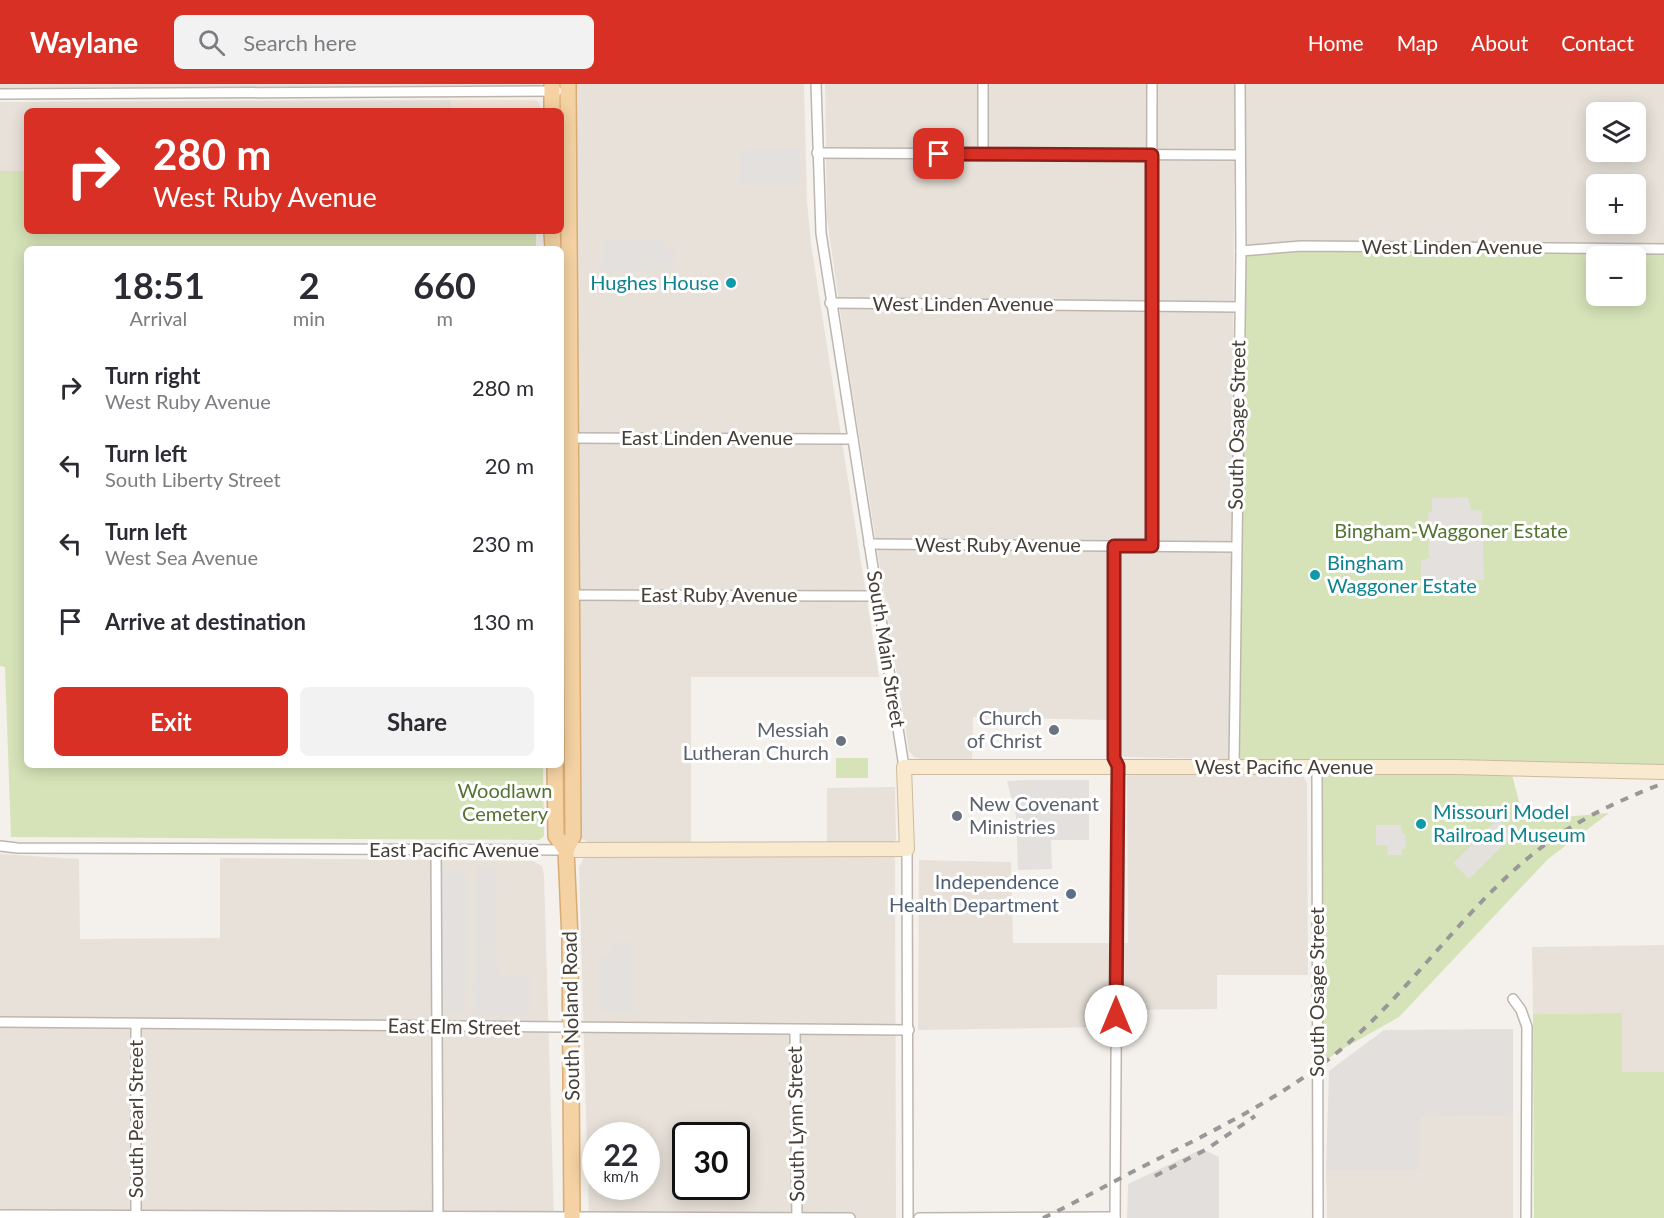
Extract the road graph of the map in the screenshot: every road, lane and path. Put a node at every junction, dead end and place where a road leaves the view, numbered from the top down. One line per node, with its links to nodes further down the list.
1 (816, 84): 11 (street, South Main Street)
2 (983, 84): 12 (street)
3 (1152, 84): 13 (street)
4 (1240, 84): 14 (street, South Osage Street)
5 (552, 87): 6 (street); 8 (street); 10 (main road)
6 (568, 87): 20 (main road, South Noland Road)
7 (97, 89): 8 (street); 9 (street)
8 (322, 89)
9 (0, 94)
10 (552, 108)
11 (817, 153): 12 (street); 17 (street, South Main Street)
12 (983, 154): 13 (street)
13 (1152, 155): 14 (street); 18 (street)
14 (1239, 155): 16 (street, South Osage Street)
15 (1664, 249): 16 (street, West Linden Avenue)
16 (1241, 251): 19 (street, South Osage Street)
17 (830, 303): 18 (street, West Linden Avenue); 21 (street, South Main Street)
18 (1152, 306): 19 (street, West Linden Avenue); 24 (street)
19 (1239, 307): 25 (street, South Osage Street)
20 (566, 438): 21 (street, East Linden Avenue); 26 (main road, South Noland Road)
21 (853, 439): 22 (street, South Main Street)
22 (869, 544): 23 (street, West Ruby Avenue); 27 (street, South Main Street)
23 (1114, 546): 24 (street, West Ruby Avenue); 28 (street)
24 (1152, 546): 25 (street, West Ruby Avenue)
25 (1236, 547): 29 (street, South Osage Street)
26 (567, 595): 27 (street, East Ruby Avenue); 37 (main road, South Noland Road)
27 (877, 596): 30 (street, South Main Street)
28 (1118, 766): 29 (street, West Pacific Avenue); 30 (street, West Pacific Avenue); 49 (street)
29 (1234, 766): 31 (street, West Pacific Avenue)
30 (904, 767): 35 (street, South Main Street)
31 (1317, 767): 33 (street, West Pacific Avenue); 54 (street, South Osage Street)
32 (555, 768): 37 (main road, South Noland Road)
33 (1664, 772)
34 (0, 846): 36 (street, East Pacific Avenue)
35 (907, 849): 37 (street, East Pacific Avenue); 44 (street, South Main Street)
36 (436, 850): 37 (street, East Pacific Avenue); 41 (street)
37 (566, 850): 42 (main road, South Noland Road)
38 (1513, 999): 55 (street)
39 (0, 1022): 40 (street, East Elm Street)
40 (136, 1024): 41 (street, East Elm Street); 45 (street, South Pearl Street)
41 (437, 1027): 42 (street, East Elm Street); 47 (street)
42 (570, 1029): 43 (street, East Elm Street); 48 (main road, South Noland Road)
43 (795, 1030): 44 (street, East Elm Street); 50 (street, South Lynn Street)
44 (909, 1030): 52 (street, South Main Street)
45 (136, 1214): 46 (street); 47 (street)
46 (0, 1215)
47 (438, 1217): 48 (street)
48 (572, 1217): 50 (street)
49 (1115, 1217): 53 (street)
50 (797, 1218): 51 (street)
51 (850, 1218)
52 (908, 1218)
53 (919, 1218)
54 (1318, 1218)
55 (1526, 1218)

